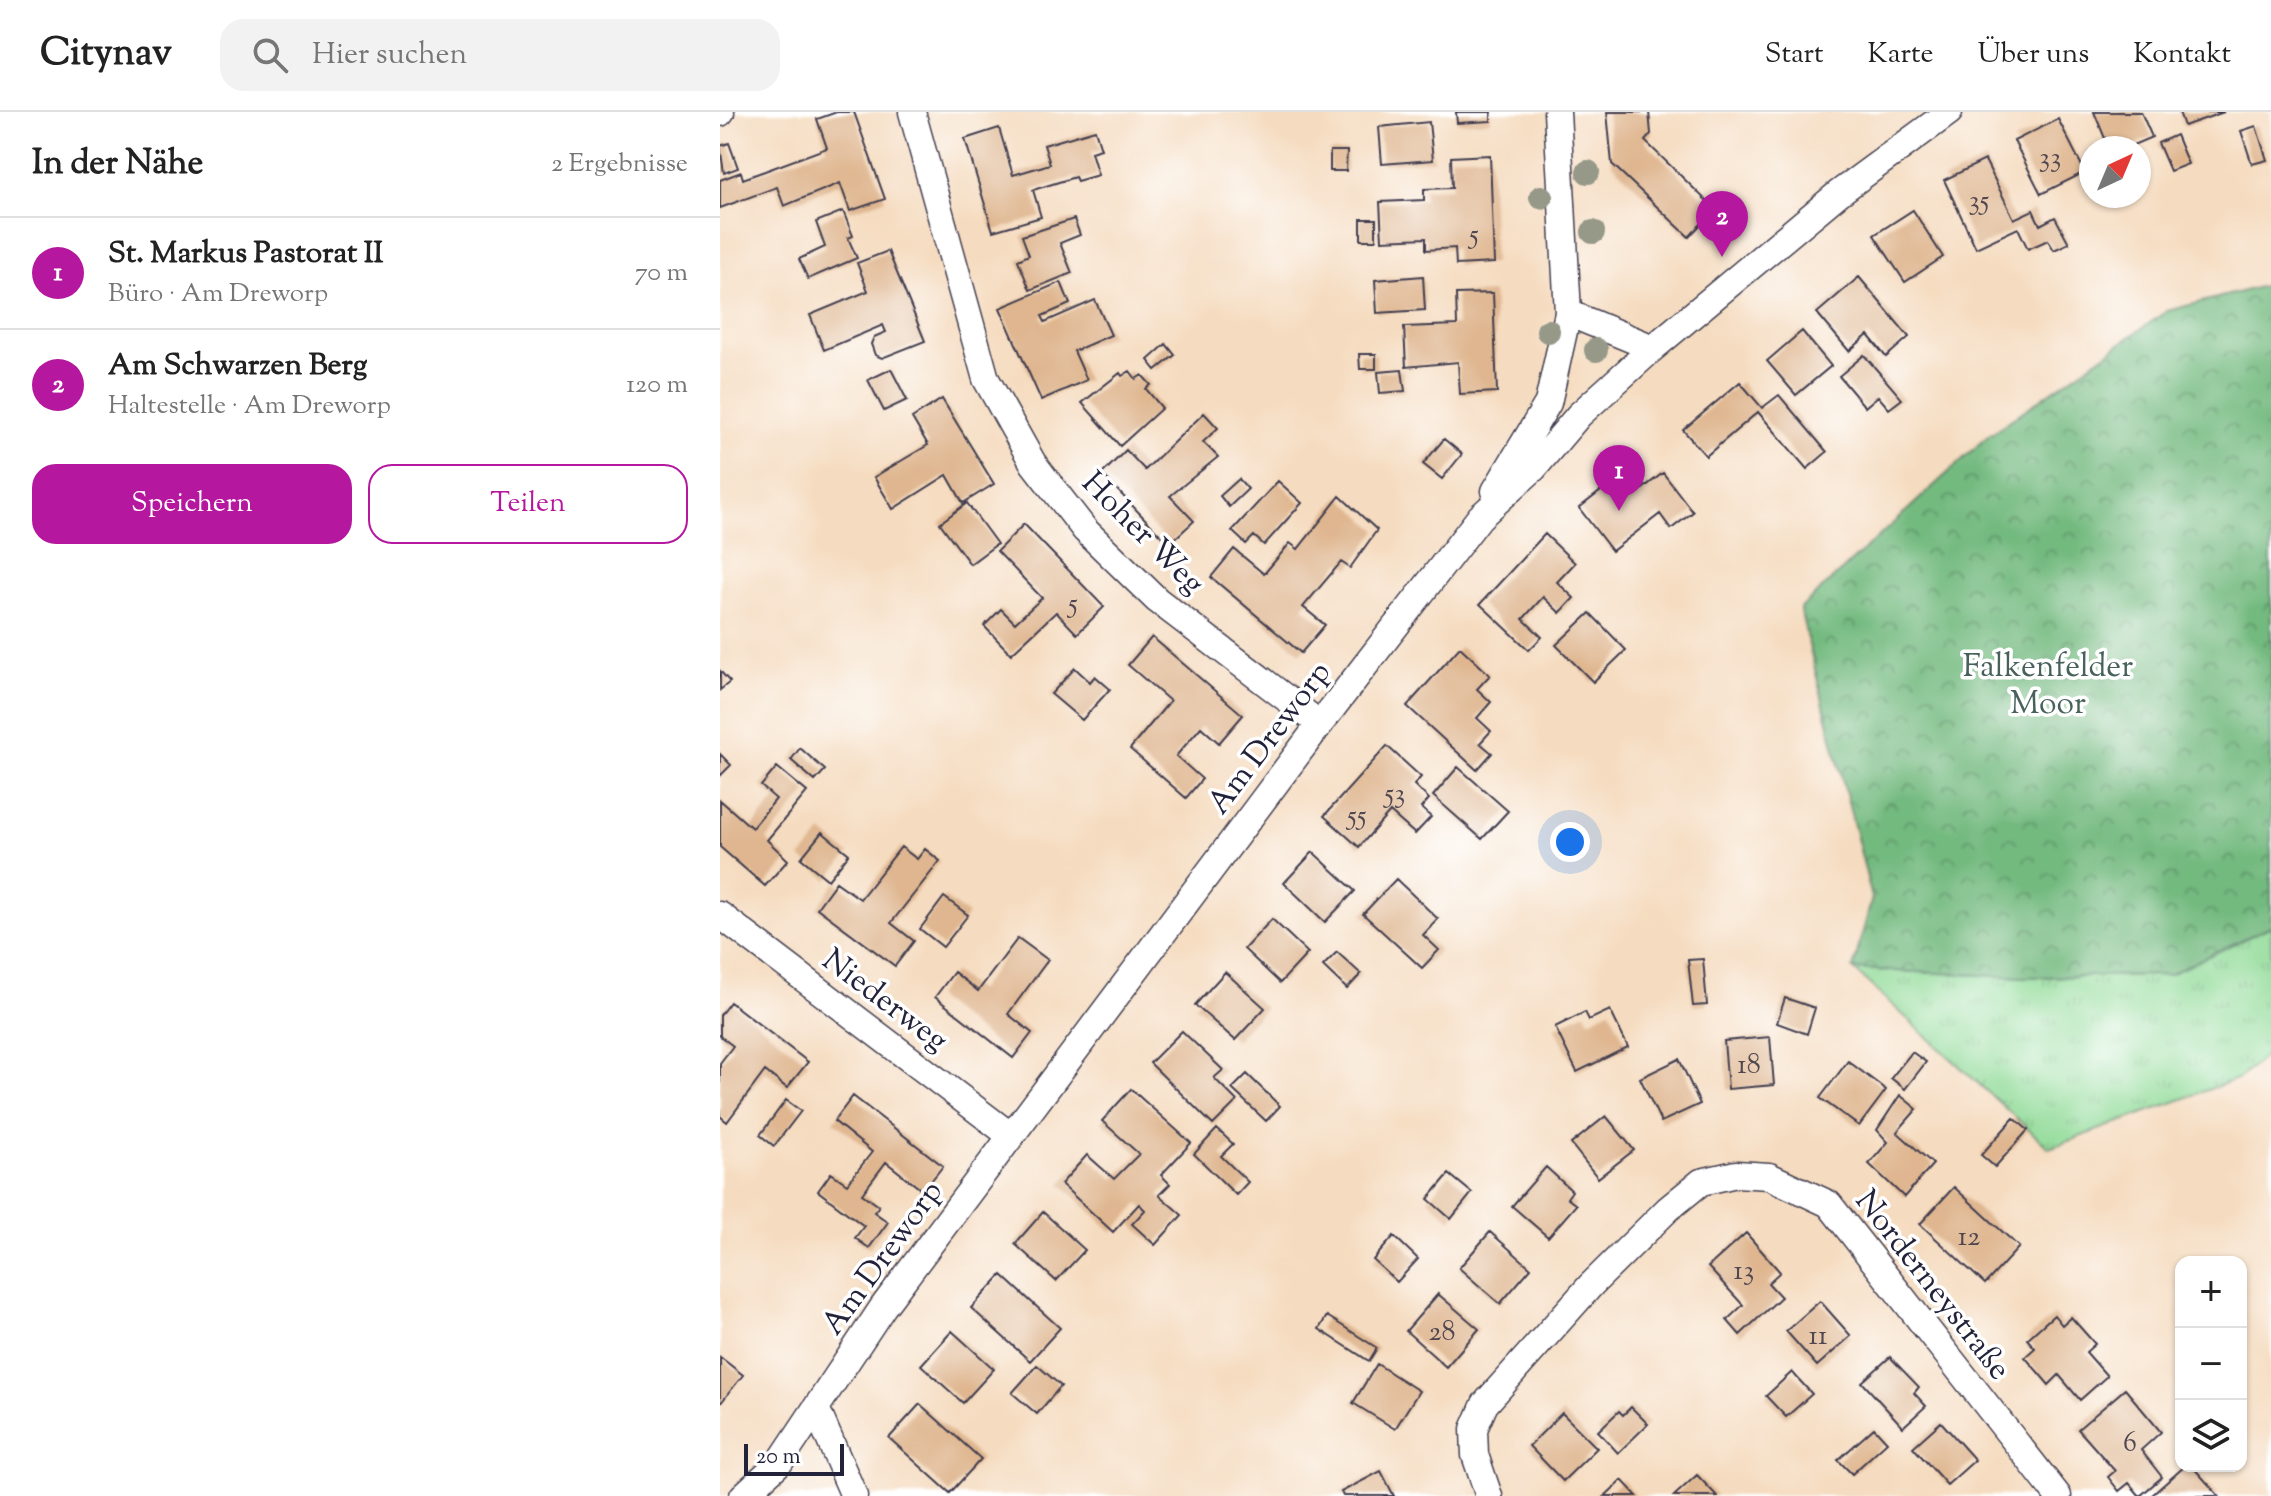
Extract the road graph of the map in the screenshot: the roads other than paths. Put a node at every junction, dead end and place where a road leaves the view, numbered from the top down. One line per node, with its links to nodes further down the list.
1 (912, 112): 7 (street, Hoher Weg)
2 (1557, 112): 4 (street)
3 (1949, 112): 5 (street, Am Dreworp)
4 (1568, 313): 5 (street); 6 (street)
5 (1653, 348): 6 (street, Am Dreworp)
6 (1480, 517): 7 (street, Am Dreworp)
7 (1320, 724): 9 (street, Am Dreworp)
8 (720, 915): 9 (street, Niederweg)
9 (1011, 1136): 10 (street, Am Dreworp)
10 (816, 1408): 11 (street, Am Dreworp); 12 (street)
11 (743, 1496)
12 (854, 1496)
13 (1489, 1496): 14 (street, Norderneystraße)
14 (2058, 1496)

